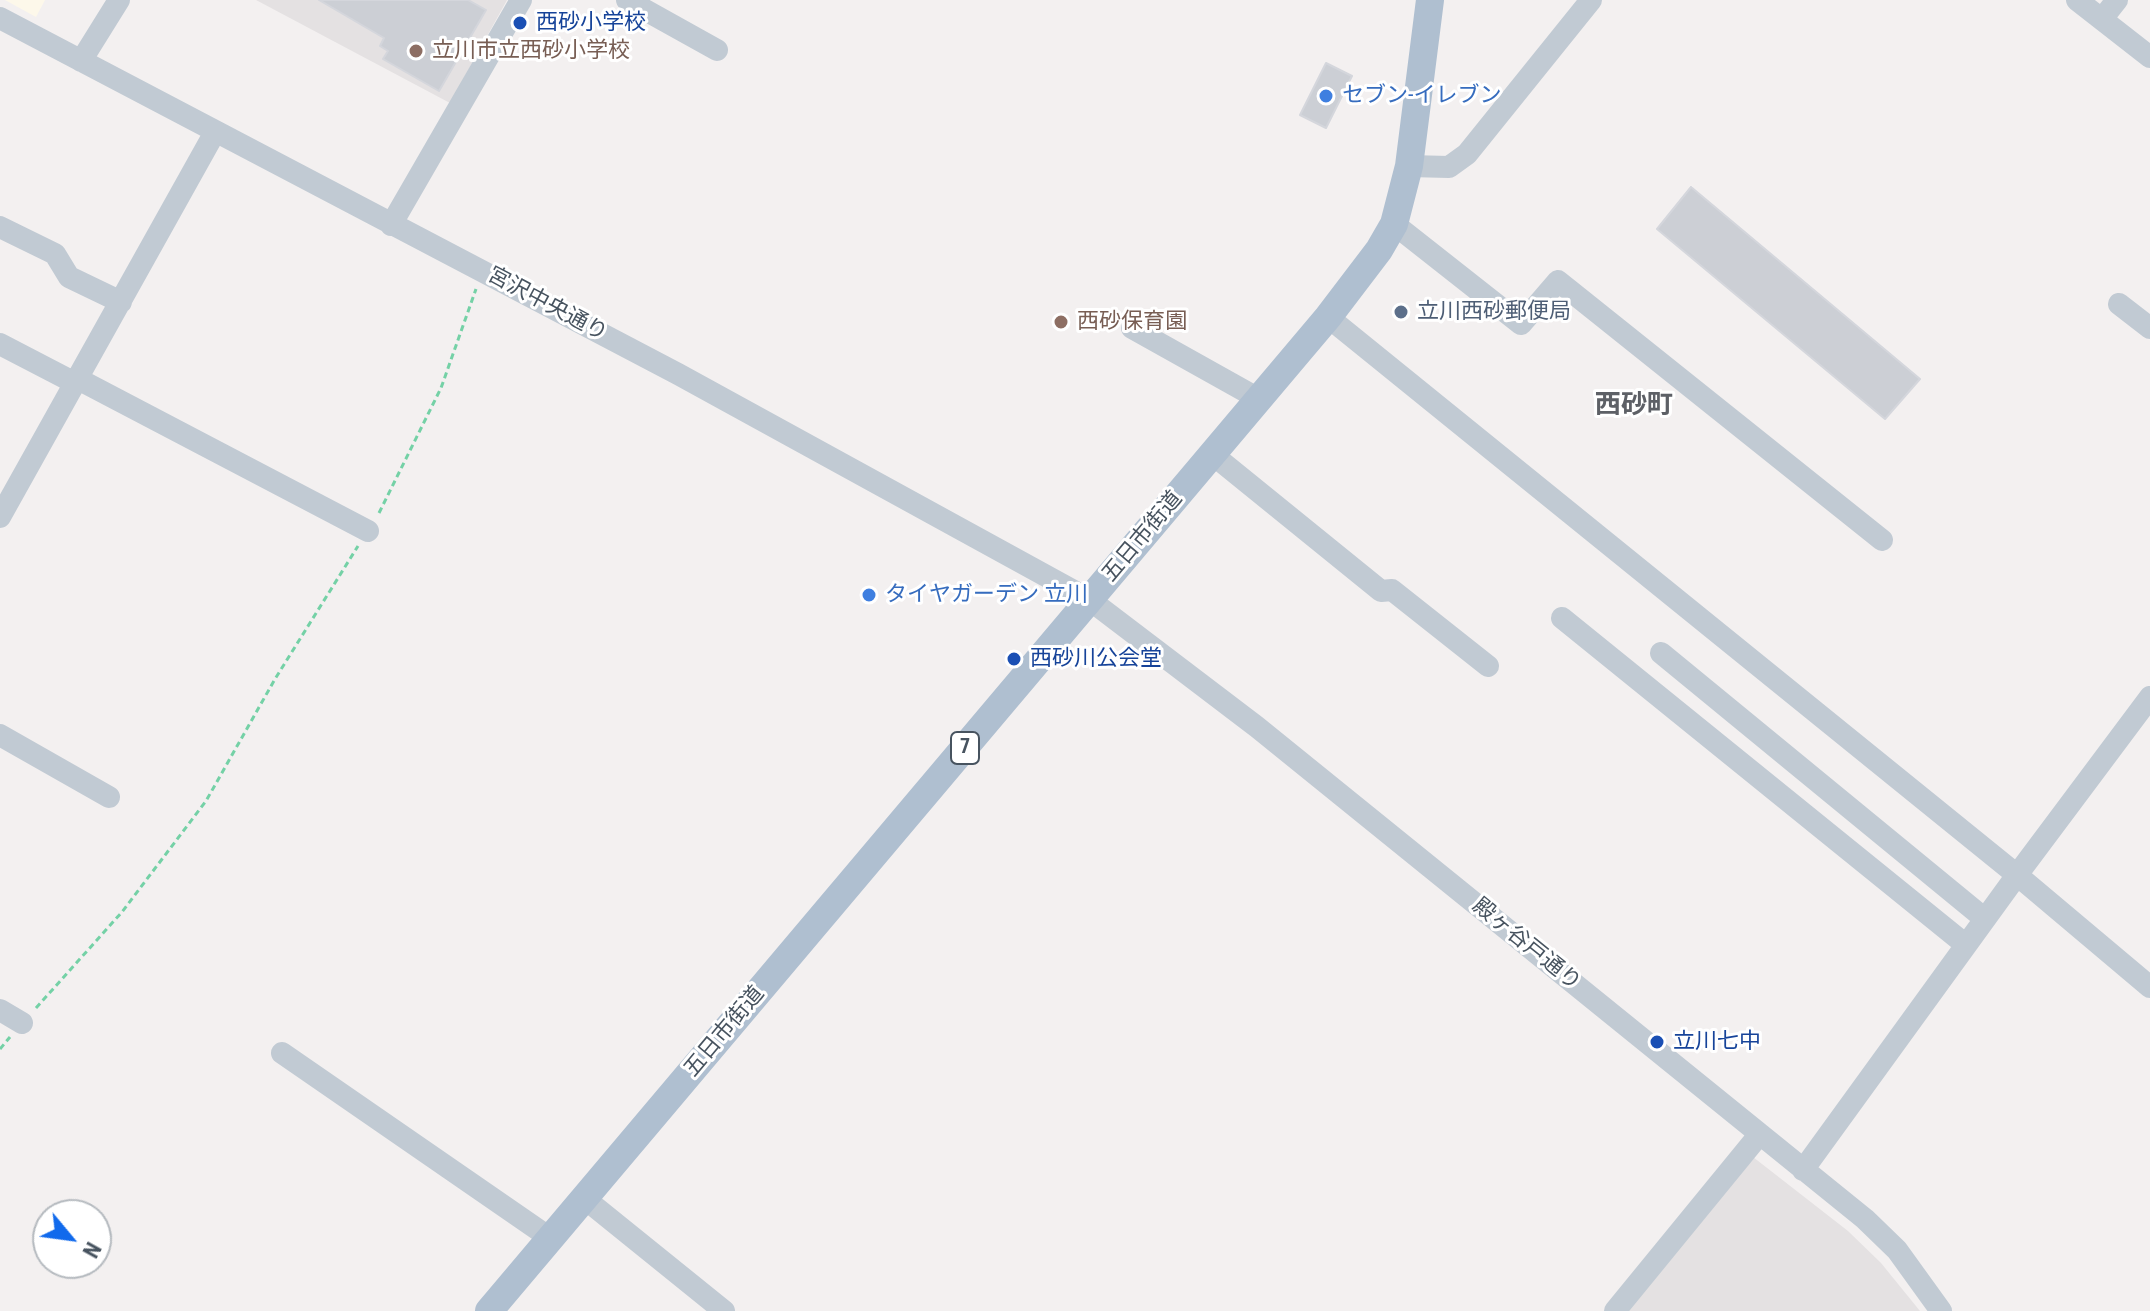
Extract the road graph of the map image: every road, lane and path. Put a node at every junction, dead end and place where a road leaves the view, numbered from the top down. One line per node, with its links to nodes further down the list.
1 (119, 0): 12 (street)
2 (521, 0): 16 (street)
3 (627, 0): 10 (street)
4 (1430, 0): 14 (main road, 五日市街道 / 7)
5 (1591, 0): 14 (street)
6 (2077, 0): 9 (street)
7 (2117, 0): 9 (street)
8 (0, 18): 12 (street, 宮沢中央通り)
9 (2102, 19): 11 (street)
10 (717, 50)
11 (2150, 57)
12 (81, 61): 13 (street, 宮沢中央通り)
13 (215, 132): 16 (street, 宮沢中央通り); 19 (street)
14 (1409, 166): 15 (main road, 五日市街道 / 7)
15 (1394, 224): 21 (main road, 五日市街道 / 7); 30 (street)
16 (391, 225): 18 (street, 宮沢中央通り)
17 (0, 227): 19 (street)
18 (483, 271): 29 (path); 31 (street, 宮沢中央通り)
19 (121, 302): 25 (street)
20 (2119, 304): 23 (street)
21 (1328, 317): 26 (main road, 五日市街道 / 7); 40 (street)
22 (1132, 328): 26 (street)
23 (2150, 328)
24 (0, 344): 25 (street)
25 (76, 381): 28 (street); 29 (street)
26 (1259, 399): 27 (main road, 五日市街道 / 7)
27 (1212, 454): 31 (main road, 五日市街道 / 7); 34 (street)
28 (0, 517)
29 (368, 531): 45 (path)
30 (1882, 540)
31 (1090, 600): 48 (street, 殿ヶ谷戸通り); 50 (main road, 五日市街道 / 7)
32 (1562, 618): 37 (street)
33 (1661, 653): 36 (street)
34 (1488, 666)
35 (2150, 697): 40 (street)
36 (1717, 699): 37 (street); 41 (street)
37 (1695, 726): 42 (street)
38 (0, 735): 39 (street)
39 (109, 797)
40 (2017, 875): 41 (street); 43 (street)
41 (1985, 919): 42 (street)
42 (1966, 945): 49 (street)
43 (2150, 987)
44 (0, 1010): 45 (street)
45 (22, 1023): 46 (path)
46 (0, 1049)
47 (282, 1053): 51 (street)
48 (1759, 1135): 49 (street, 殿ヶ谷戸通り); 54 (street)
49 (1803, 1170): 55 (street, 殿ヶ谷戸通り)
50 (584, 1198): 51 (main road, 五日市街道 / 7); 53 (street)
51 (550, 1238): 52 (main road, 五日市街道 / 7)
52 (489, 1311)
53 (724, 1311)
54 (1615, 1311)
55 (1941, 1311)

